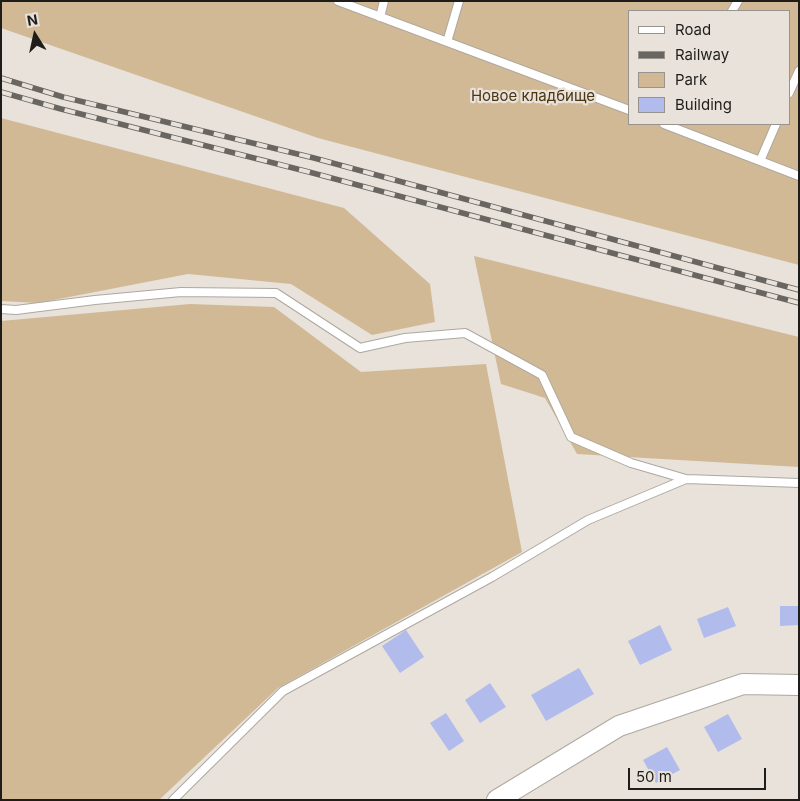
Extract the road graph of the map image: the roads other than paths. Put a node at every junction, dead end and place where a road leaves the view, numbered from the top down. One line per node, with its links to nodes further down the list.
1 (338, 1): 4 (lane)
2 (384, 1): 4 (lane)
3 (459, 1): 5 (lane)
4 (380, 17): 5 (lane)
5 (447, 42): 8 (lane)
6 (799, 71): 7 (lane)
7 (790, 91)
8 (628, 110)
9 (776, 125): 11 (lane)
10 (678, 126): 11 (lane)
11 (760, 161): 12 (lane)
12 (799, 176)
13 (1, 309): 14 (lane)
14 (686, 479): 15 (lane); 17 (lane)
15 (799, 484)
16 (799, 685): 18 (main road)
17 (173, 800)
18 (497, 800)

